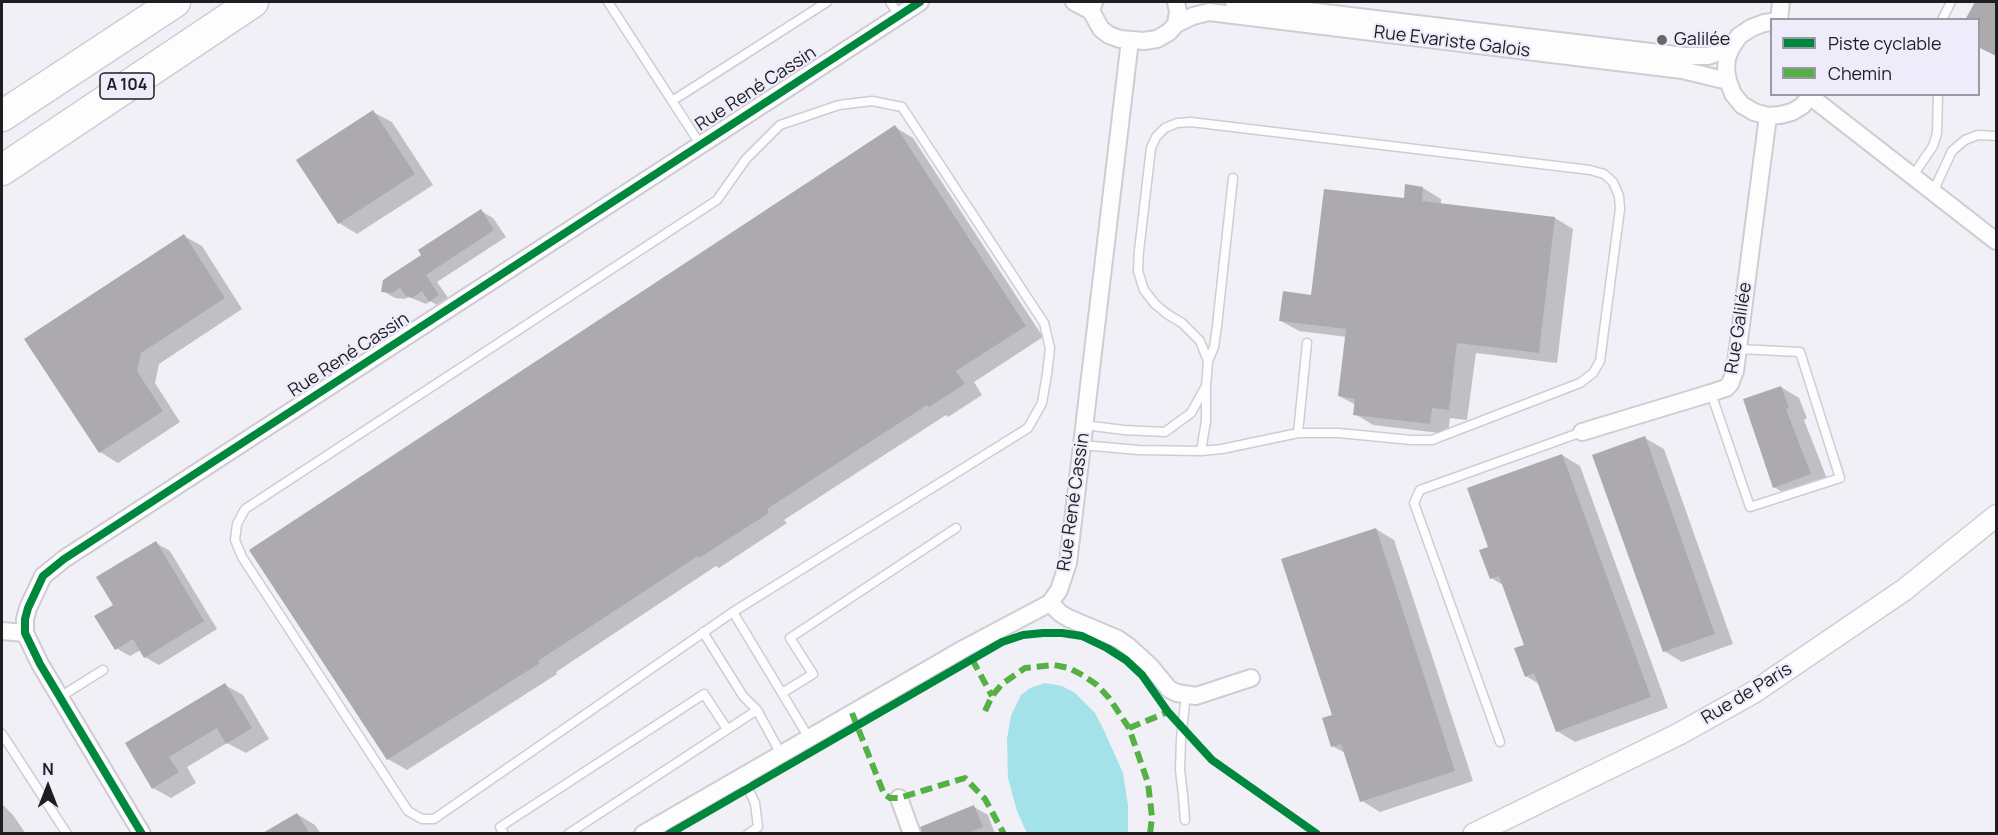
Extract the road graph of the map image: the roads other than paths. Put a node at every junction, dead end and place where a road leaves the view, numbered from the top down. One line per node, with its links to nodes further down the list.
1 (175, 2): 23 (highway, A 104)
2 (253, 2): 27 (highway, A 104)
3 (608, 2): 22 (lane)
4 (827, 2): 22 (lane)
5 (920, 2): 12 (street, Rue René Cassin)
6 (1074, 2): 11 (street, Rue Evariste Galois)
7 (1176, 2): 16 (street)
8 (1234, 2): 18 (street, Rue Evariste Galois)
9 (1781, 2): 13 (street)
10 (1951, 2): 14 (lane)
11 (1092, 6): 17 (street, Rue Evariste Galois)
12 (895, 8): 26 (street, Rue René Cassin)
13 (1779, 18)
14 (1942, 18)
15 (1770, 22): 18 (street)
16 (1176, 24): 17 (street, Rue Evariste Galois); 19 (street, Rue Evariste Galois)
17 (1130, 40): 37 (street, Rue René Cassin)
18 (1731, 48): 19 (street)
19 (1728, 81): 24 (street)
20 (1811, 96): 24 (street); 28 (street)
21 (1938, 96): 28 (lane)
22 (672, 101): 26 (lane)
23 (2, 116)
24 (1768, 116): 33 (street, Rue Galilée)
25 (1996, 136): 30 (lane)
26 (700, 144): 48 (street, Rue René Cassin)
27 (2, 170)
28 (1912, 177): 30 (street)
29 (1233, 178): 34 (lane)
30 (1933, 193): 31 (street)
31 (1996, 241)
32 (1307, 343): 39 (lane)
33 (1738, 349): 36 (street, Rue Galilée); 36 (lane)
34 (1208, 361): 35 (lane); 39 (lane)
35 (1206, 387): 37 (lane); 41 (lane)
36 (1712, 393): 38 (street, Rue Galilée)
37 (1084, 425): 40 (street, Rue René Cassin)
38 (1582, 432): 58 (lane)
39 (1298, 434): 41 (lane)
40 (1082, 445): 41 (lane); 44 (street, Rue René Cassin)
41 (1202, 451)
42 (1996, 516): 70 (street, Rue de Paris)
43 (956, 528): 51 (lane)
44 (1050, 603): 52 (street); 57 (street)
45 (733, 612): 47 (lane); 47 (lane); 51 (lane)
46 (2, 631): 48 (street)
47 (703, 632): 54 (lane)
48 (25, 633): 53 (street)
49 (103, 670): 53 (lane)
50 (1251, 678): 52 (street)
51 (782, 693): 57 (lane)
52 (1186, 696): 62 (lane)
53 (60, 697): 64 (street)
54 (757, 710): 55 (lane); 59 (lane)
55 (727, 729): 65 (lane); 66 (lane)
56 (2, 734): 63 (lane)
57 (809, 738): 59 (street)
58 (1500, 742)
59 (781, 754): 60 (street)
60 (742, 776): 67 (street); 68 (lane)
61 (898, 798): 69 (street)
62 (1185, 820)
63 (67, 834)
64 (142, 834)
65 (504, 834)
66 (568, 834)
67 (643, 834)
68 (748, 834)
69 (912, 834)
70 (1474, 834)

